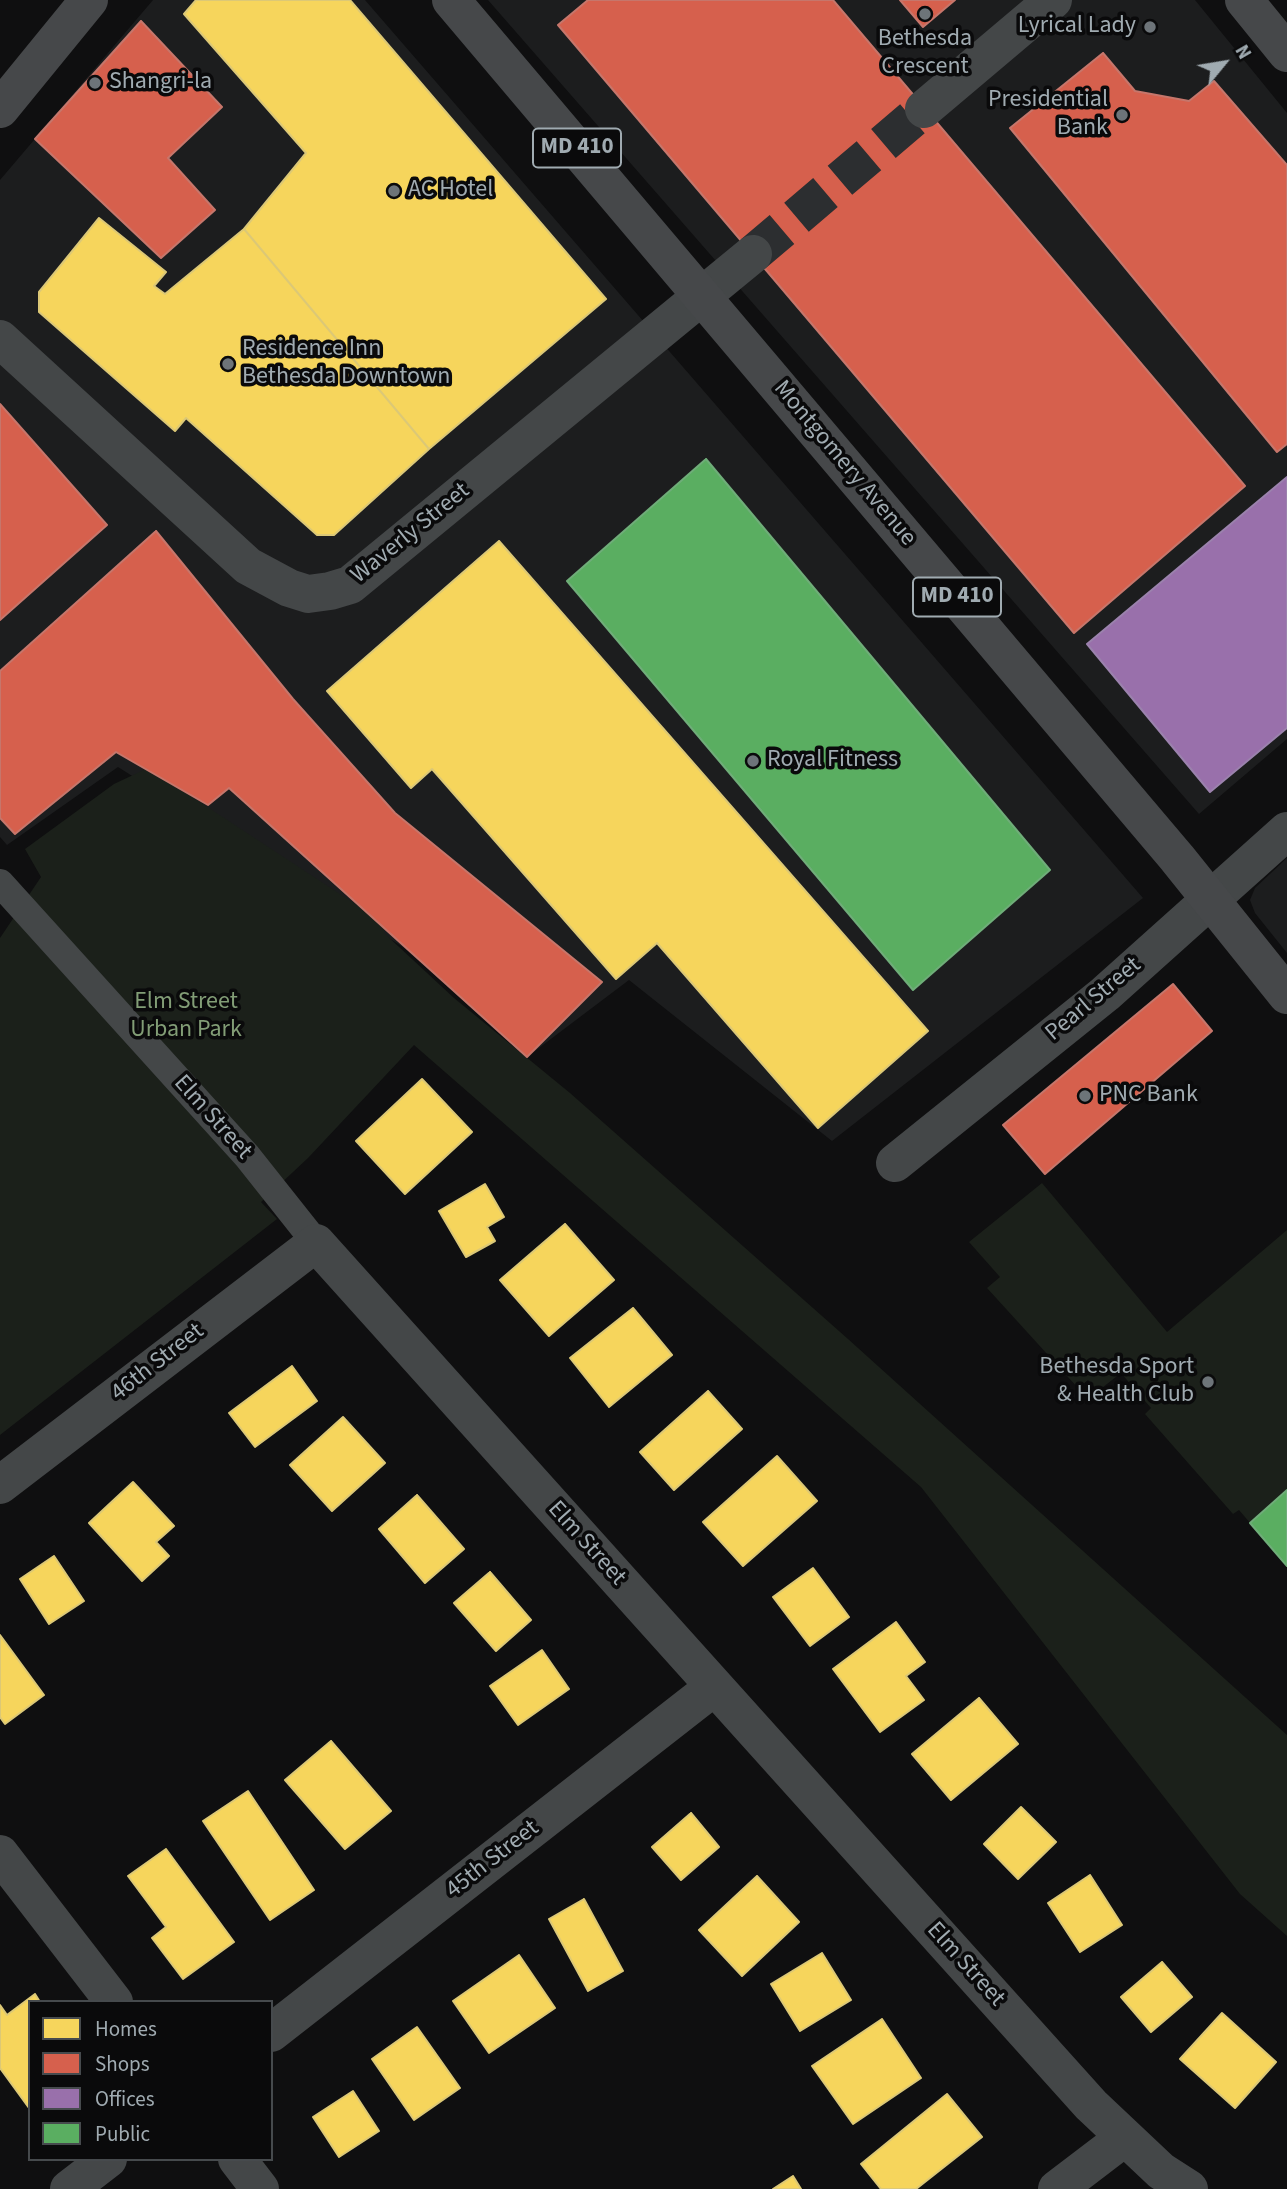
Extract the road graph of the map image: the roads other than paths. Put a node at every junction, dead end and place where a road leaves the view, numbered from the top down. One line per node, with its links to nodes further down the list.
1 (89, 0): 7 (main road)
2 (451, 0): 9 (main road, Montgomery Avenue / MD 410)
3 (1052, 0): 6 (street)
4 (1244, 0): 5 (main road)
5 (1287, 53)
6 (924, 108)
7 (0, 109)
8 (752, 254): 9 (street, Waverly Street)
9 (703, 296): 10 (street, Waverly Street); 13 (main road, Montgomery Avenue / MD 410)
10 (0, 339)
11 (1287, 831): 13 (street, Pearl Street)
12 (0, 883): 16 (street, Elm Street)
13 (1209, 899): 14 (main road, Montgomery Avenue / MD 410); 15 (street, Pearl Street)
14 (1287, 995)
15 (895, 1163)
16 (316, 1243): 17 (street, 46th Street); 18 (street, Elm Street)
17 (0, 1485)
18 (714, 1687): 21 (street, 45th Street); 22 (street, Elm Street)
19 (0, 1854): 20 (street)
20 (112, 2000)
21 (273, 2031)
22 (1124, 2138): 27 (street); 28 (street, Elm Street)
23 (105, 2161): 25 (street)
24 (239, 2161): 26 (street)
25 (69, 2189)
26 (260, 2189)
27 (1057, 2189)
28 (1189, 2189)

